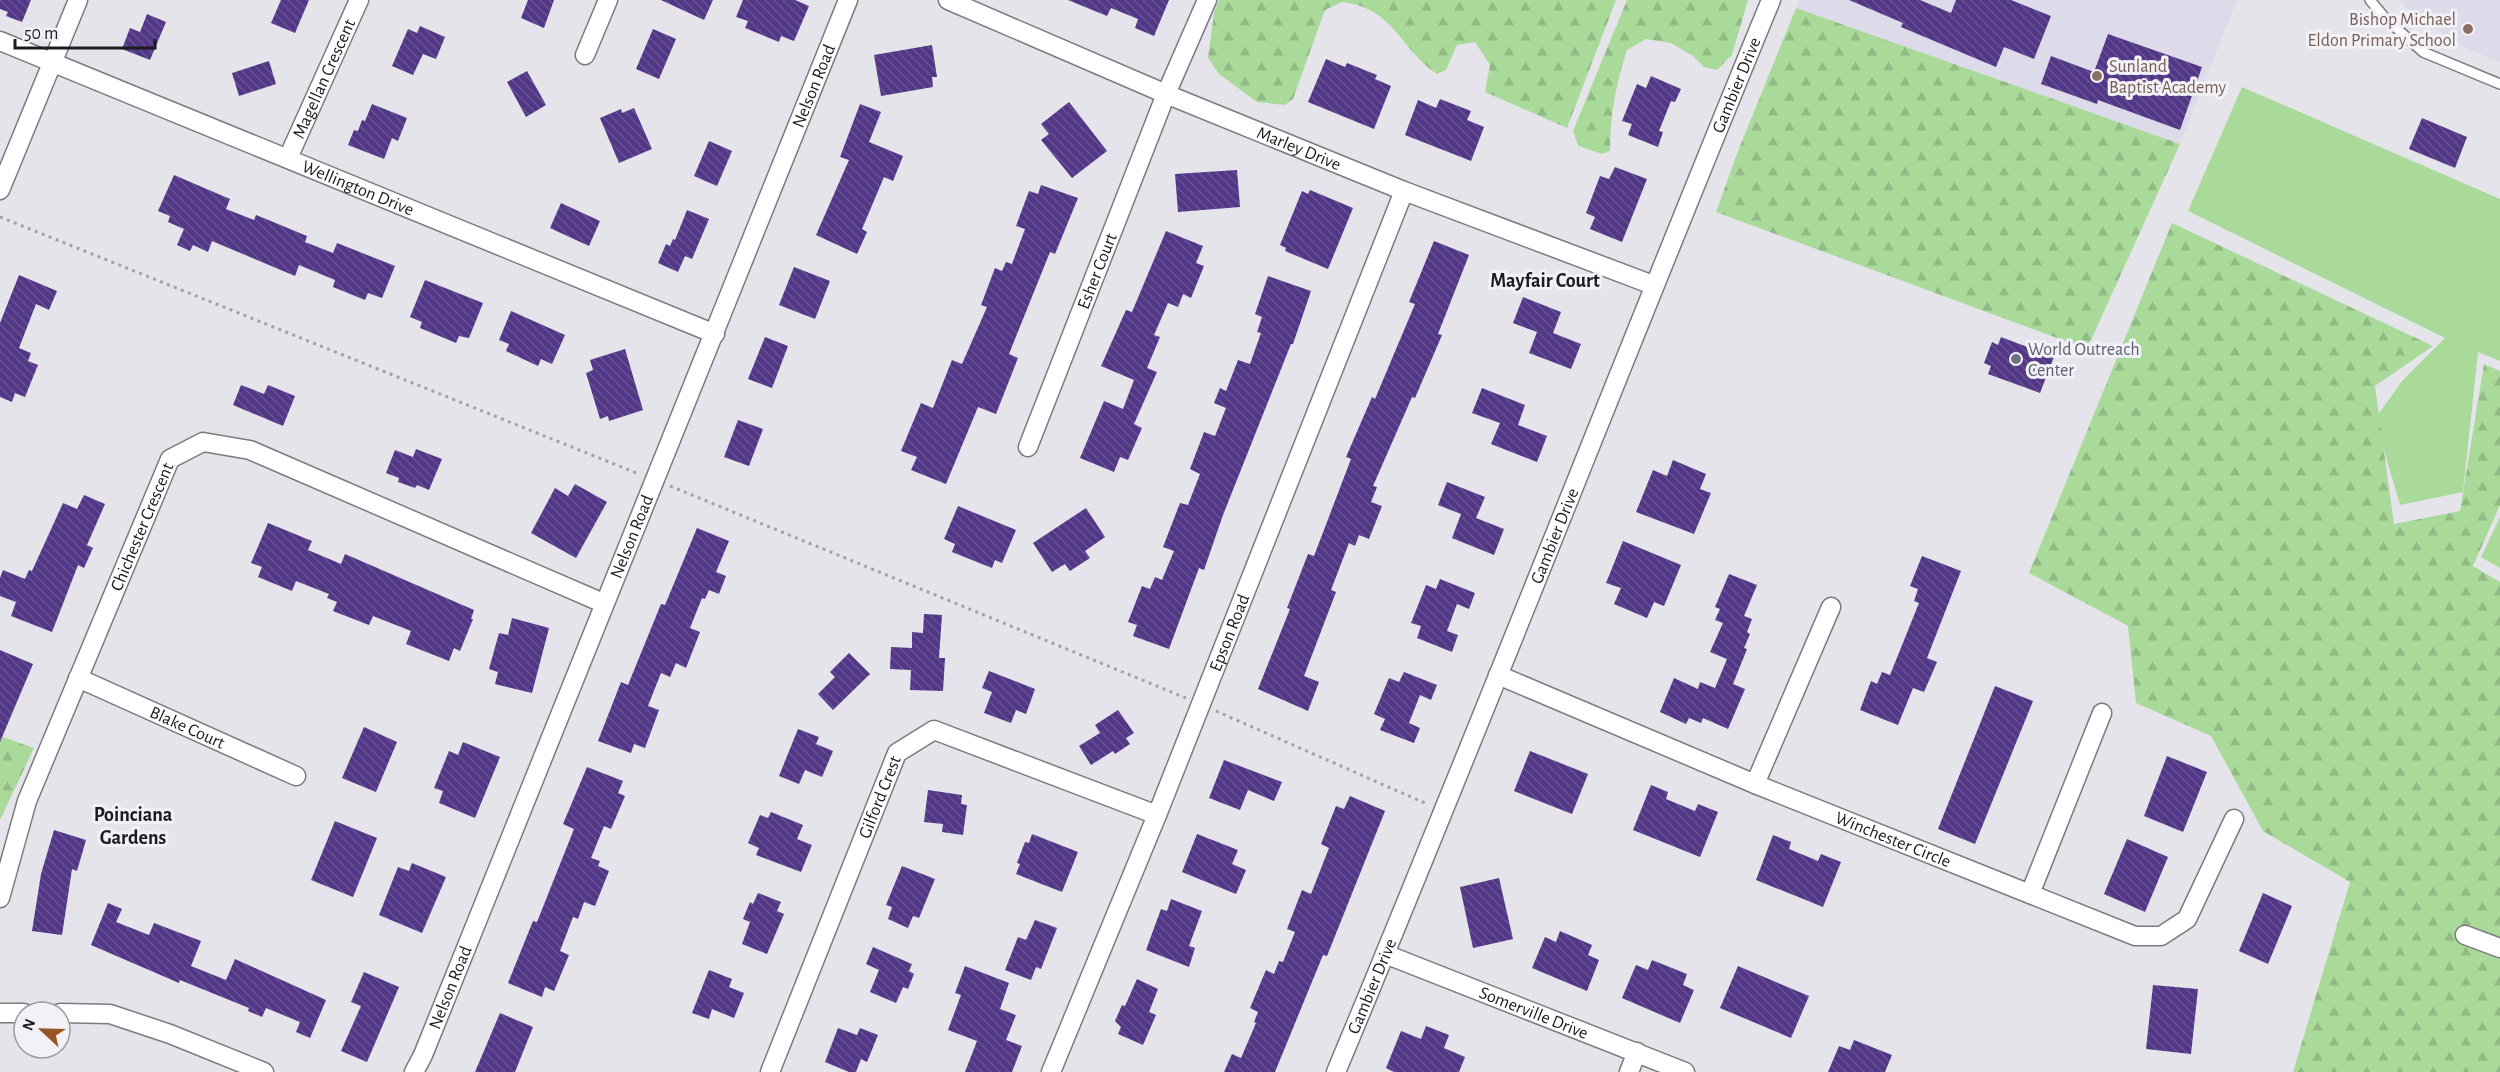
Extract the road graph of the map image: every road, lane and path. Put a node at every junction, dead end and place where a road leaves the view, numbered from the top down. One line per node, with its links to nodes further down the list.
1 (78, 0): 11 (street)
2 (359, 0): 14 (street, Magellan Crescent)
3 (608, 0): 10 (street)
4 (848, 0): 19 (street, Nelson Road)
5 (948, 0): 13 (street, Marley Drive)
6 (1208, 0): 13 (street, Esher Court)
7 (1771, 0): 18 (street, Gambier Drive)
8 (2370, 0): 12 (lane)
9 (0, 41): 11 (street, Wellington Drive)
10 (585, 55)
11 (51, 63): 14 (street, Wellington Drive); 15 (street)
12 (2500, 84)
13 (1166, 94): 16 (street, Marley Drive); 20 (street, Esher Court)
14 (288, 158): 19 (street, Wellington Drive)
15 (0, 190)
16 (1404, 191): 18 (street, Marley Drive); 26 (street, Epson Road)
17 (0, 218): 21 (path)
18 (1653, 285): 24 (street, Gambier Drive)
19 (715, 334): 21 (street, Nelson Road)
20 (1028, 447)
21 (654, 480): 22 (street, Nelson Road); 26 (path)
22 (603, 603): 25 (street, Chichester Crescent); 41 (street, Nelson Road)
23 (1831, 607): 29 (street)
24 (1498, 675): 29 (street, Winchester Circle); 30 (street, Gambier Drive)
25 (78, 678): 28 (street, Blake Court); 34 (street, Chichester Crescent)
26 (1201, 704): 30 (path); 31 (street, Epson Road)
27 (2102, 713): 33 (street)
28 (296, 776)
29 (1755, 784): 33 (street, Winchester Circle)
30 (1443, 811): 37 (street, Gambier Drive)
31 (1157, 814): 42 (street, Gilford Crest); 43 (street, Epson Road)
32 (2234, 819): 33 (street, Winchester Circle)
33 (2030, 894)
34 (0, 898)
35 (2465, 934): 36 (street)
36 (2500, 948)
37 (1385, 954): 39 (street, Somerville Drive); 44 (street, Gambier Drive)
38 (72, 1013): 40 (street)
39 (1637, 1052): 45 (street); 46 (street, Somerville Drive)
40 (264, 1072)
41 (414, 1072)
42 (770, 1072)
43 (1051, 1072)
44 (1336, 1072)
45 (1629, 1072)
46 (1685, 1072)

